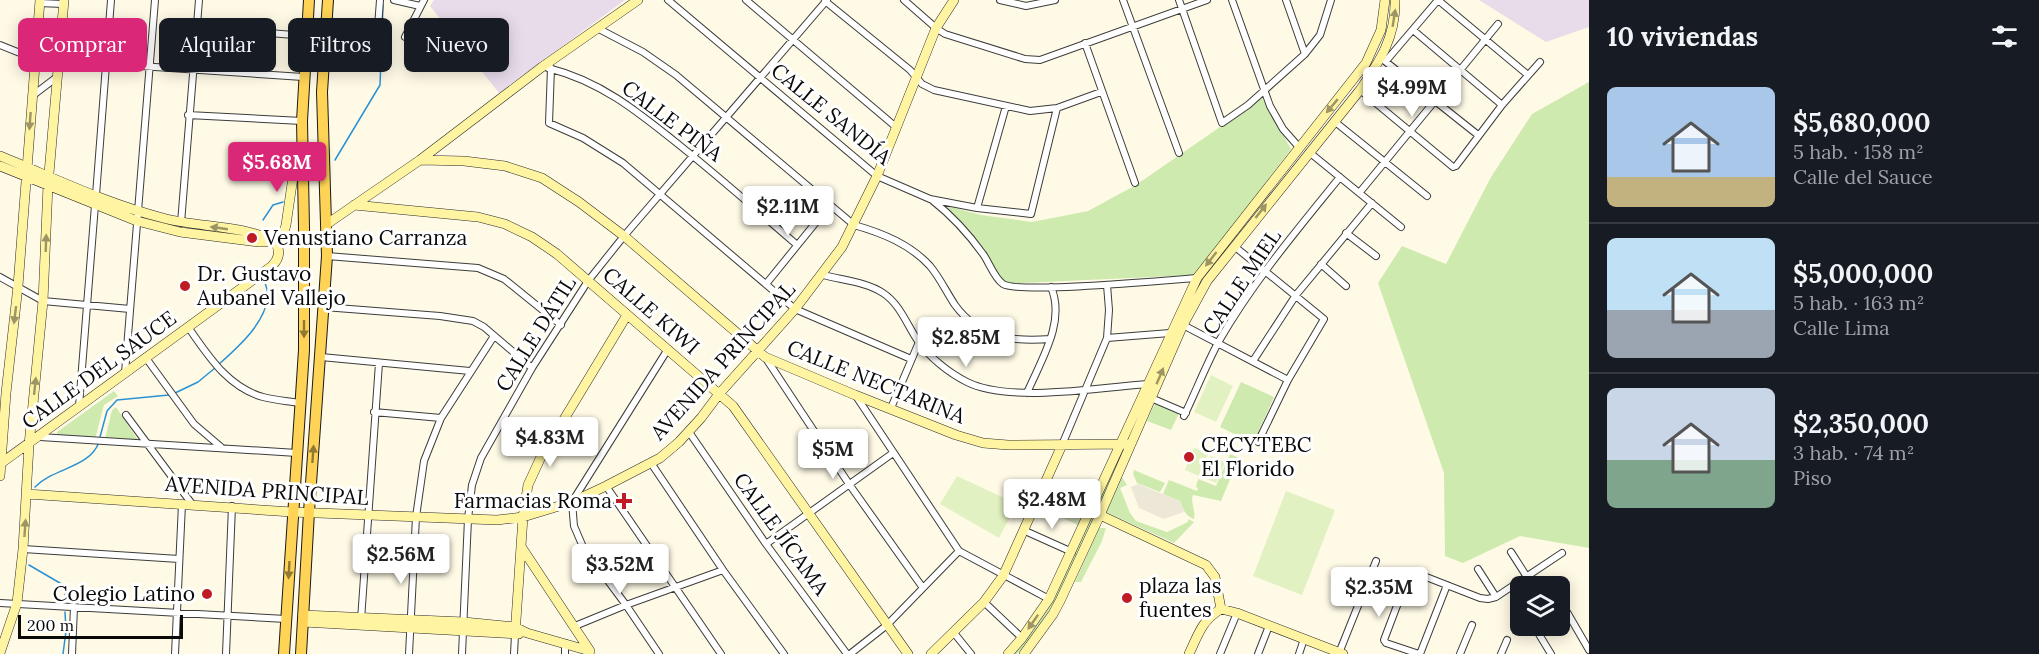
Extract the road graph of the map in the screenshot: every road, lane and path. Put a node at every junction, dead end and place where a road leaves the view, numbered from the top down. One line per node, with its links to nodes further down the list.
1 (111, 0): 32 (street)
2 (155, 0): 51 (street)
3 (199, 0): 33 (street)
4 (309, 0): 34 (main road)
5 (328, 0): 68 (main road)
6 (380, 0): 35 (street)
7 (394, 0): 28 (street)
8 (424, 0): 28 (street)
9 (638, 0): 40 (street)
10 (668, 0): 64 (street, CALLE SANDÍA)
11 (746, 0): 43 (street)
12 (826, 0): 43 (street, CALLE DÁTIL); 62 (street)
13 (904, 0): 39 (street)
14 (954, 0): 39 (street, AVENIDA PRINCIPAL)
15 (1000, 0): 16 (street)
16 (1055, 0)
17 (1124, 0): 38 (street)
18 (1179, 0): 29 (street)
19 (1207, 0): 29 (street)
20 (1232, 0): 66 (street)
21 (1286, 0): 47 (street)
22 (1331, 0): 47 (street)
23 (1385, 0): 82 (street, one-way to 82)
24 (1395, 0): 48 (street, one-way to 24)
25 (1438, 0): 41 (street); 42 (street)
26 (40, 1): 27 (street); 30 (street)
27 (63, 2): 31 (street)
28 (420, 6): 36 (street)
29 (1182, 9): 38 (street); 66 (street)
30 (38, 18)
31 (62, 18)
32 (110, 18)
33 (198, 18)
34 (308, 18)
35 (379, 18)
36 (414, 18)
37 (1498, 24): 42 (street)
38 (1133, 27): 44 (street); 84 (street)
39 (936, 28): 44 (street); 62 (street, AVENIDA PRINCIPAL)
40 (598, 29): 53 (street); 76 (street)
41 (1413, 30): 48 (street); 54 (street)
42 (1485, 39): 54 (street); 61 (street)
43 (792, 40): 64 (street, CALLE DÁTIL); 79 (street)
44 (1085, 44): 69 (street)
45 (0, 45): 46 (street)
46 (18, 52)
47 (1305, 54): 66 (street)
48 (1384, 60): 67 (street); 71 (street)
49 (1540, 62): 61 (street)
50 (147, 66): 51 (street)
51 (150, 66): 52 (street); 105 (street)
52 (159, 66)
53 (547, 68): 86 (street, CALLE PIÑA); 87 (street); 97 (street)
54 (1460, 70): 71 (street); 72 (street)
55 (33, 72): 70 (street)
56 (57, 72): 63 (street)
57 (105, 72): 100 (street)
58 (193, 72): 75 (street)
59 (230, 72): 65 (street)
60 (304, 72): 65 (main road)
61 (1528, 75): 72 (street)
62 (916, 76): 73 (street); 79 (street, AVENIDA PRINCIPAL)
63 (57, 78): 70 (street); 94 (street)
64 (760, 78): 76 (street, CALLE DÁTIL); 92 (street, CALLE SANDÍA)
65 (303, 80): 68 (main road); 77 (main road)
66 (1264, 90): 82 (street)
67 (1360, 90): 78 (street); 80 (street)
68 (322, 92): 107 (main road)
69 (1101, 92): 74 (street); 95 (street)
70 (32, 97): 91 (street, one-way to 91)
71 (1434, 100): 80 (street); 81 (street)
72 (1502, 105): 81 (street)
73 (1006, 106): 74 (street); 104 (street)
74 (1057, 108): 104 (street, CALLE SANDÍA)
75 (188, 115): 77 (street); 106 (street)
76 (726, 117): 86 (street, CALLE DÁTIL); 103 (street)
77 (302, 121): 89 (main road)
78 (1334, 122): 83 (street); 88 (street)
79 (896, 127): 92 (street, AVENIDA PRINCIPAL)
80 (1409, 131): 81 (street); 88 (street)
81 (1478, 135)
82 (1298, 146): 121 (street, one-way to 121)
83 (1309, 152): 93 (street); 114 (street, one-way to 83)
84 (1179, 153)
85 (0, 156): 91 (street)
86 (693, 156): 97 (street, CALLE DÁTIL); 113 (street, CALLE PIÑA)
87 (420, 160): 102 (street); 111 (street, CALLE NECTARINA)
88 (1384, 161): 96 (street); 98 (street)
89 (303, 162): 112 (street, CALLE DEL SAUCE); 162 (main road, one-way to 162)
90 (0, 166): 91 (street)
91 (27, 172): 94 (street); 125 (street)
92 (877, 176): 99 (street, CALLE SANDÍA); 108 (street, AVENIDA PRINCIPAL)
93 (1340, 177): 96 (street); 118 (street, CALLE MIEL)
94 (49, 181): 100 (street); 129 (street, one-way to 94)
95 (1135, 183)
96 (1360, 192): 101 (street)
97 (660, 195): 111 (street, CALLE DÁTIL); 123 (street)
98 (1427, 196)
99 (930, 199): 104 (street, CALLE SANDÍA); 127 (street)
100 (96, 200): 105 (street); 130 (street)
101 (1372, 203): 109 (street); 110 (street)
102 (354, 205): 107 (street); 122 (street, CALLE KIWI)
103 (830, 205): 108 (street); 113 (street)
104 (977, 208)
105 (138, 216): 106 (street); 112 (street); 132 (street)
106 (181, 223): 112 (street, one-way to 106)
107 (327, 224): 115 (main road)
108 (854, 225): 119 (street, AVENIDA PRINCIPAL); 141 (street)
109 (1401, 227)
110 (1346, 233): 116 (street); 117 (street)
111 (624, 236): 122 (street, CALLE DÁTIL); 145 (street, CALLE NECTARINA)
112 (275, 242): 137 (street, CALLE DEL SAUCE)
113 (797, 245): 123 (street)
114 (1234, 246): 118 (street); 136 (street)
115 (327, 256): 131 (main road); 135 (street)
116 (1376, 256)
117 (1322, 264): 126 (street); 128 (street)
118 (1265, 270): 128 (street); 143 (street, CALLE MIEL)
119 (823, 275): 133 (street, AVENIDA PRINCIPAL); 142 (street)
120 (0, 277): 125 (street)
121 (1197, 278): 124 (street); 138 (street)
122 (588, 281): 134 (street, CALLE KIWI); 135 (street, CALLE DÁTIL)
123 (766, 284): 133 (street)
124 (1107, 285): 127 (street); 140 (street)
125 (18, 286): 129 (street); 157 (street, one-way to 157)
126 (1346, 286)
127 (1051, 287): 141 (street)
128 (1296, 295): 149 (street); 154 (street)
129 (43, 301): 130 (street); 175 (street, one-way to 129)
130 (87, 305): 132 (street); 163 (street)
131 (324, 307): 139 (street); 146 (main road)
132 (130, 309): 153 (street)
133 (795, 309): 145 (street, AVENIDA PRINCIPAL); 148 (street)
134 (627, 315): 144 (street, CALLE KIWI); 197 (street)
135 (561, 325): 151 (street, CALLE DÁTIL)
136 (1183, 325): 143 (street); 161 (street, one-way to 136)
137 (188, 327): 147 (street, CALLE DEL SAUCE); 162 (street)
138 (1170, 333): 140 (street); 155 (street)
139 (494, 336): 151 (street); 152 (street)
140 (1107, 338): 156 (street)
141 (1050, 339): 158 (street)
142 (919, 342): 148 (street); 158 (street)
143 (1218, 343): 149 (street); 161 (street, CALLE MIEL)
144 (668, 350): 159 (street, CALLE KIWI); 187 (street)
145 (762, 354): 159 (street, AVENIDA PRINCIPAL); 160 (street, CALLE NECTARINA); 184 (street)
146 (321, 357): 150 (street); 192 (main road, one-way to 146)
147 (146, 358): 153 (street, CALLE DEL SAUCE); 177 (street)
148 (911, 359): 164 (street)
149 (1253, 361): 154 (street)
150 (379, 363): 152 (street); 165 (street)
151 (532, 368): 198 (street, CALLE DÁTIL)
152 (470, 370): 167 (street)
153 (125, 374): 163 (street, CALLE DEL SAUCE)
154 (1288, 380): 171 (street)
155 (1147, 384): 156 (street); 172 (street)
156 (1087, 389): 158 (street); 176 (street)
157 (3, 392): 169 (street)
158 (1027, 393)
159 (719, 394): 168 (street, AVENIDA PRINCIPAL); 193 (street, CALLE KIWI)
160 (855, 395): 164 (street, CALLE NECTARINA); 179 (street)
161 (1151, 398): 174 (street)
162 (300, 403): 178 (main road)
163 (79, 406): 170 (street, CALLE DEL SAUCE)
164 (891, 408): 176 (street, CALLE NECTARINA)
165 (374, 412): 167 (street); 195 (street)
166 (126, 415): 173 (street)
167 (441, 418): 196 (street)
168 (689, 432): 180 (street, AVENIDA PRINCIPAL); 200 (street, CALLE JÍCAMA)
169 (1, 435): 181 (street)
170 (40, 437): 173 (street); 175 (street, CALLE DEL SAUCE)
171 (1258, 442)
172 (1121, 443): 174 (street, CALLE NECTARINA); 176 (street, CALLE NECTARINA); 189 (street)
173 (147, 444): 177 (street); 188 (street)
174 (1131, 444): 194 (street)
175 (29, 445): 181 (street, CALLE DEL SAUCE); 186 (street)
176 (1062, 445): 183 (street)
177 (221, 448): 178 (street)
178 (297, 453): 191 (main road)
179 (893, 453): 184 (street); 203 (street)
180 (651, 463): 185 (street, AVENIDA PRINCIPAL); 210 (street)
181 (0, 464): 182 (street)
182 (0, 476)
183 (1045, 483): 189 (street); 199 (street)
184 (849, 484): 193 (street); 216 (street)
185 (606, 486): 187 (street, AVENIDA PRINCIPAL); 215 (street)
186 (27, 494): 188 (street, AVENIDA PRINCIPAL); 202 (street, one-way to 186)
187 (572, 502): 197 (street, AVENIDA PRINCIPAL); 226 (street)
188 (187, 504): 190 (street, AVENIDA PRINCIPAL); 207 (street)
189 (1092, 504): 205 (street)
190 (232, 506): 191 (street, AVENIDA PRINCIPAL); 231 (street)
191 (292, 512): 192 (street, AVENIDA PRINCIPAL); 234 (main road, one-way to 234)
192 (309, 512): 195 (street, AVENIDA PRINCIPAL); 233 (main road)
193 (809, 513): 200 (street); 237 (street, CALLE KIWI)
194 (1100, 515): 221 (street); 228 (street)
195 (367, 516): 196 (street, AVENIDA PRINCIPAL); 235 (street)
196 (416, 517): 198 (street, AVENIDA PRINCIPAL); 236 (street)
197 (523, 517): 198 (street, AVENIDA PRINCIPAL); 201 (street)
198 (468, 519): 241 (street, CALLE DÁTIL)
199 (1023, 530): 205 (street); 211 (street)
200 (766, 544): 265 (street, CALLE JÍCAMA)
201 (522, 548): 239 (street); 242 (street)
202 (23, 549): 207 (street); 224 (street)
203 (959, 551): 211 (street); 216 (street)
204 (1511, 552): 212 (street)
205 (1071, 553): 220 (street); 221 (street)
206 (1562, 553): 213 (street)
207 (179, 559): 229 (street)
208 (1376, 561): 252 (street)
209 (1478, 569): 219 (street)
210 (723, 570): 215 (street); 264 (street)
211 (1003, 576): 220 (street); 222 (street)
212 (1526, 576)
213 (1528, 576)
214 (1447, 585): 218 (street); 219 (street); 275 (street)
215 (675, 587): 226 (street); 263 (street)
216 (923, 588): 237 (street)
217 (1510, 588): 219 (street)
218 (1402, 591)
219 (1496, 597)
220 (1049, 599): 245 (street, one-way to 245)
221 (1060, 601): 270 (street)
222 (984, 602): 243 (street); 245 (street)
223 (0, 603): 224 (street)
224 (17, 603): 227 (street); 250 (street)
225 (1398, 603): 275 (street)
226 (626, 605): 239 (street); 262 (street)
227 (74, 607): 229 (street); 253 (street)
228 (1221, 609): 230 (street); 271 (street)
229 (176, 612): 231 (street); 254 (street)
230 (1237, 613): 240 (street); 272 (street)
231 (228, 615): 234 (street); 255 (street)
232 (1570, 617): 249 (street)
233 (303, 618): 235 (street); 257 (main road)
234 (286, 619): 256 (main road)
235 (361, 622): 236 (street)
236 (411, 624): 241 (street); 258 (street)
237 (887, 625): 265 (street); 266 (street, CALLE KIWI)
238 (1472, 625): 276 (street)
239 (575, 626): 251 (street)
240 (1269, 626): 246 (street); 273 (street)
241 (463, 627): 242 (street); 259 (street, CALLE DÁTIL)
242 (515, 631): 248 (street); 260 (street)
243 (954, 633): 267 (street); 268 (street)
244 (1540, 636): 278 (street)
245 (1022, 638): 269 (street)
246 (1304, 639): 252 (street); 274 (street)
247 (1507, 640): 277 (street)
248 (565, 643): 251 (street); 261 (street)
249 (1589, 650)
250 (0, 652)
251 (591, 652)
252 (1341, 653)
253 (72, 654)
254 (175, 654)
255 (226, 654)
256 (284, 654)
257 (301, 654)
258 (409, 654)
259 (462, 654)
260 (514, 654)
261 (565, 654)
262 (659, 654)
263 (721, 654)
264 (784, 654)
265 (849, 654)
266 (908, 654)
267 (931, 654)
268 (970, 654)
269 (1008, 654)
270 (1024, 654)
271 (1189, 654)
272 (1220, 654)
273 (1258, 654)
274 (1299, 654)
275 (1419, 654)
276 (1460, 654)
277 (1501, 654)
278 (1551, 654)

